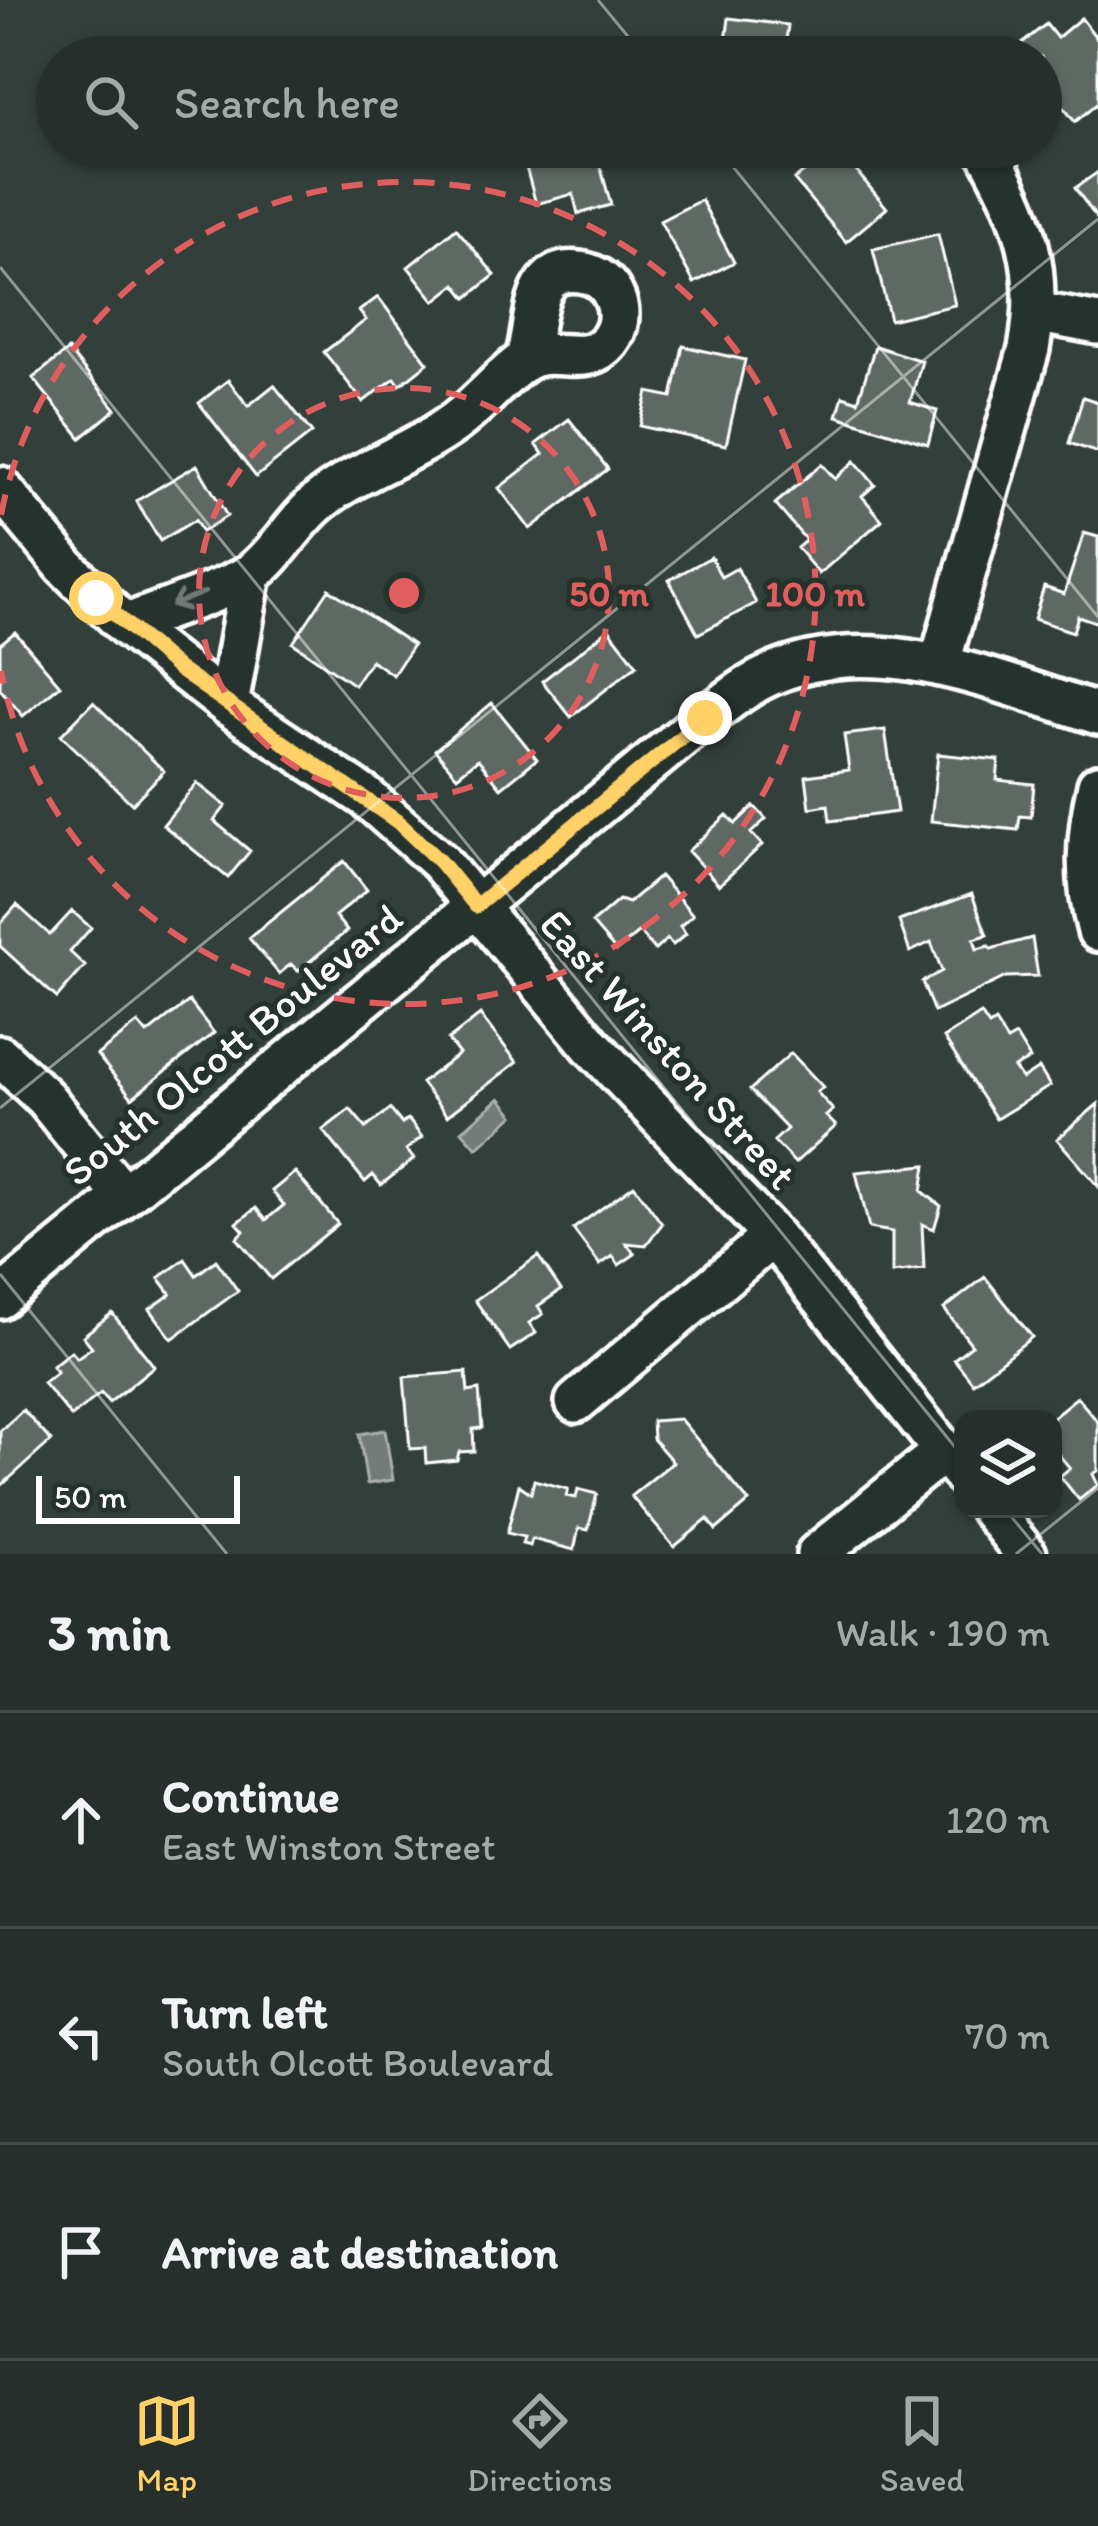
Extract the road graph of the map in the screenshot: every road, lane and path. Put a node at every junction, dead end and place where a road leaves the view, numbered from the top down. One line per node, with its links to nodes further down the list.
1 (997, 168): 2 (street)
2 (1035, 312): 3 (street); 8 (street)
3 (1098, 324)
4 (525, 360): 6 (street)
5 (0, 487): 7 (street, East Winston Street)
6 (251, 574): 7 (street, one-way to 7); 9 (street)
7 (125, 625): 9 (street, East Winston Street)
8 (939, 665): 10 (street, South Olcott Boulevard); 12 (street, South Olcott Boulevard)
9 (228, 705): 12 (street, East Winston Street)
10 (1098, 713)
11 (1098, 785): 13 (street)
12 (476, 906): 15 (street, South Olcott Boulevard); 16 (street, East Winston Street)
13 (1098, 931)
14 (0, 1056): 15 (street)
15 (123, 1195): 17 (street, South Olcott Boulevard)
16 (773, 1235): 18 (street); 19 (street, East Winston Street)
17 (0, 1298)
18 (576, 1402)
19 (954, 1463): 21 (street)
20 (997, 1518): 22 (street)
21 (818, 1554)
22 (1025, 1554)

